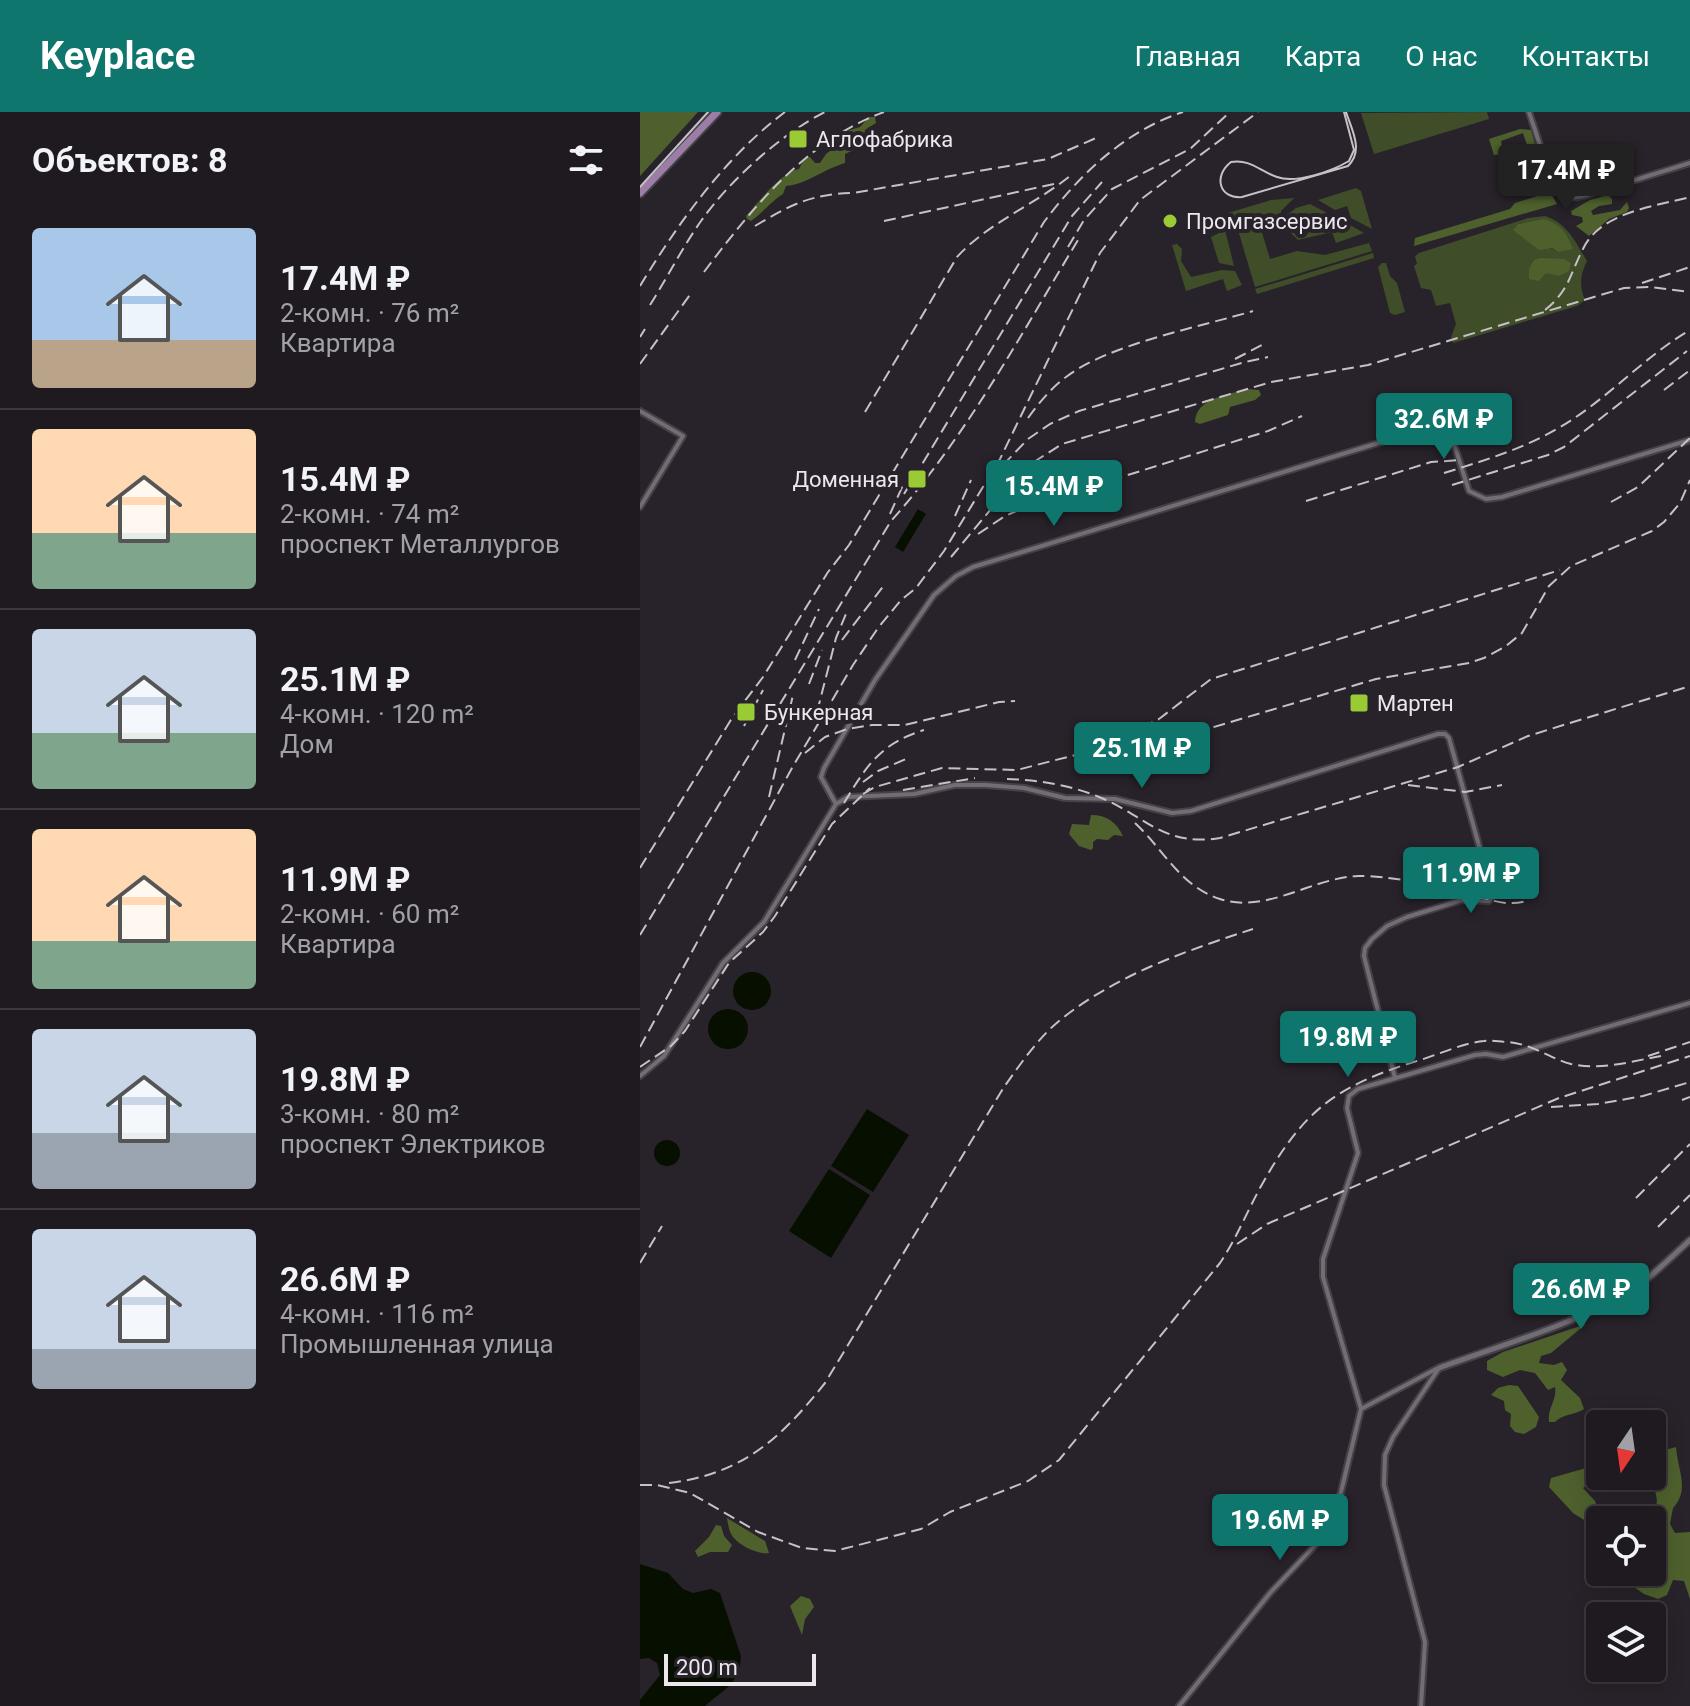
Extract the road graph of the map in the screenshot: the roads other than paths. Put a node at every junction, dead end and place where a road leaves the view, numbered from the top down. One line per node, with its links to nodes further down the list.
1 (717, 112): 4 (main road)
2 (1529, 112): 3 (street)
3 (1690, 163)
4 (640, 193)
5 (640, 411): 7 (street)
6 (1690, 440): 8 (street)
7 (640, 507)
8 (836, 804): 10 (street); 11 (street)
9 (1690, 1003): 11 (street)
10 (640, 1076)
11 (1395, 1078): 14 (street)
12 (1690, 1240): 13 (street)
13 (1439, 1368): 14 (street); 16 (street)
14 (1361, 1409): 15 (street)
15 (1179, 1706)
16 (1421, 1706)

